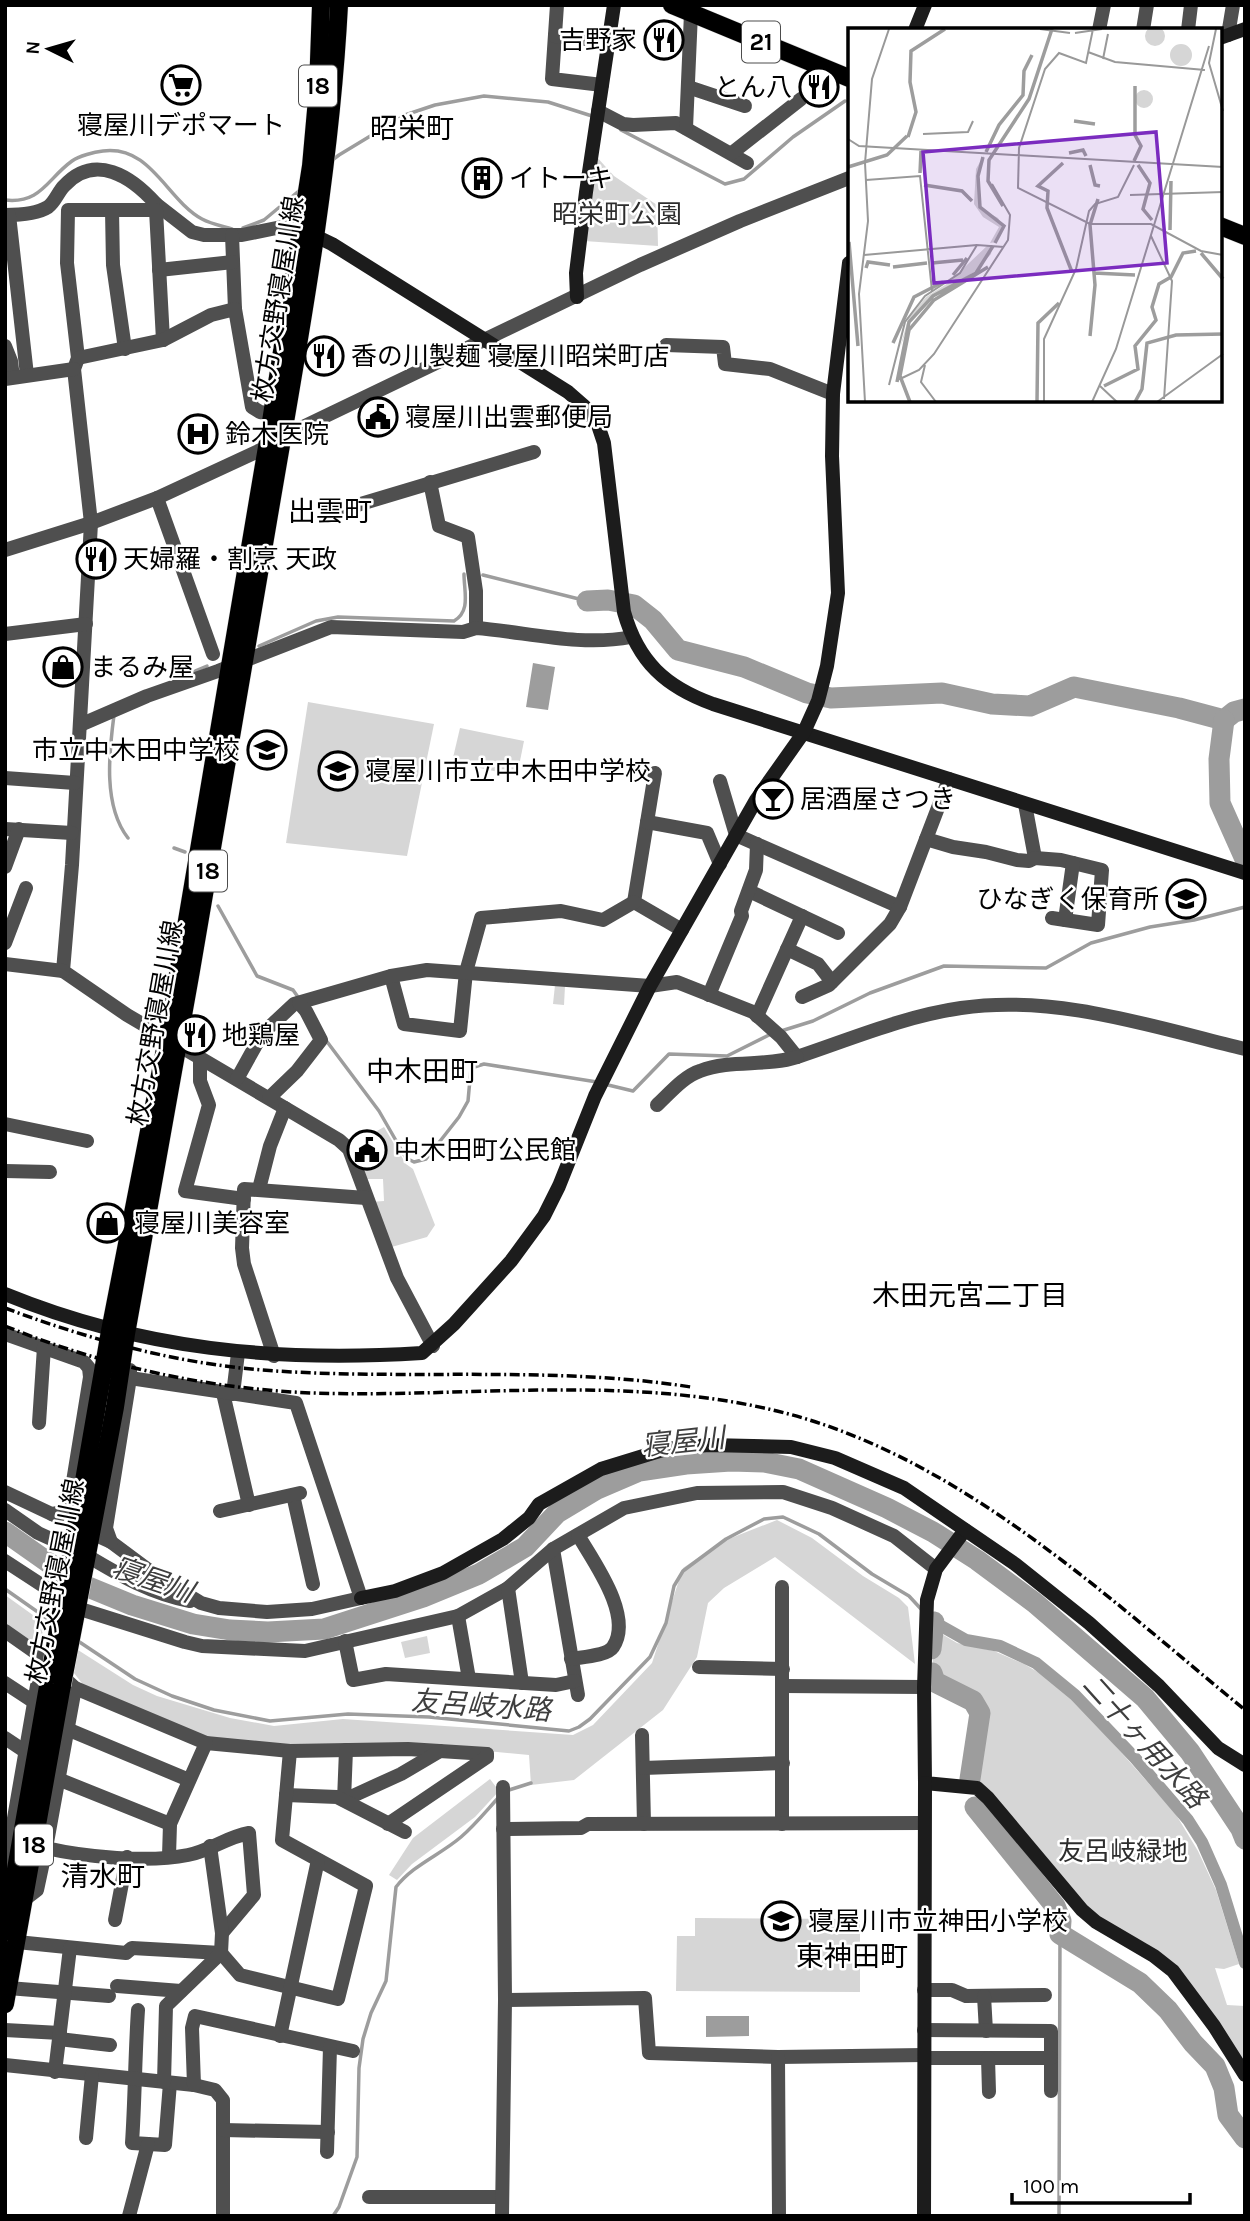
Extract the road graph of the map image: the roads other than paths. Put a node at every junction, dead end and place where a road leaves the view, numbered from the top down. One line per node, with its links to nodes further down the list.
1 (321, 5): 29 (main road, 枚方交野寝屋川線 / 18)
2 (339, 5): 29 (main road, 枚方交野寝屋川線 / 18)
3 (557, 5): 17 (street)
4 (614, 5): 19 (street)
5 (672, 5): 11 (main road, 21)
6 (925, 5): 12 (street)
7 (1104, 5): 13 (street)
8 (1147, 5): 14 (street)
9 (1191, 5): 15 (street)
10 (1233, 5): 18 (street)
11 (691, 13): 20 (main road, 21); 22 (street)
12 (916, 28)
13 (1099, 28)
14 (1143, 28)
15 (1188, 28)
16 (1245, 29): 18 (street)
17 (555, 36): 19 (street); 21 (street)
18 (1224, 37)
19 (608, 41): 21 (street)
20 (848, 78)
21 (602, 85): 25 (street)
22 (688, 87): 24 (street); 26 (street)
23 (801, 99): 27 (street)
24 (745, 106)
25 (597, 116): 26 (street); 41 (street)
26 (686, 128): 27 (street)
27 (732, 153): 28 (street)
28 (747, 163)
29 (317, 172): 35 (main road, 枚方交野寝屋川線 / 18); 35 (main road, 枚方交野寝屋川線 / 18)
30 (848, 178): 41 (street)
31 (156, 207): 32 (street); 33 (street); 36 (street); 39 (street)
32 (112, 210): 47 (street); 48 (street)
33 (7, 215): 49 (street)
34 (1222, 227): 37 (main road)
35 (308, 232): 36 (street); 43 (street); 51 (main road, 枚方交野寝屋川線 / 18); 52 (main road, 枚方交野寝屋川線 / 18)
36 (232, 235): 38 (street)
37 (1245, 236)
38 (233, 262): 39 (street); 42 (street)
39 (159, 270): 44 (street)
40 (848, 271): 50 (street)
41 (577, 297): 43 (street)
42 (235, 309): 44 (street); 51 (street)
43 (485, 338): 52 (street); 62 (street)
44 (163, 340): 47 (street)
45 (666, 345): 50 (street)
46 (5, 346): 49 (street)
47 (125, 349): 48 (street)
48 (76, 363): 49 (street); 57 (street)
49 (15, 377)
50 (833, 394): 66 (street)
51 (272, 414): 52 (main road, 枚方交野寝屋川線 / 18)
52 (275, 442): 55 (street); 64 (main road, 枚方交野寝屋川線 / 18)
53 (534, 452): 54 (street)
54 (430, 482): 56 (street); 60 (street)
55 (157, 498): 57 (street); 63 (street)
56 (344, 509)
57 (91, 523): 58 (street); 59 (street)
58 (5, 550)
59 (86, 624): 61 (street); 65 (street)
60 (476, 628): 62 (street); 64 (street)
61 (5, 634)
62 (631, 637): 66 (street)
63 (213, 654)
64 (238, 662): 65 (street); 103 (main road, 枚方交野寝屋川線 / 18)
65 (80, 726): 71 (street)
66 (804, 732): 69 (street); 76 (street)
67 (655, 772): 73 (street)
68 (5, 778): 71 (street)
69 (949, 779): 72 (street); 77 (street)
70 (720, 781): 76 (street)
71 (75, 783): 75 (street)
72 (1025, 804): 79 (street); 83 (street)
73 (647, 822): 81 (street); 86 (street)
74 (9, 829): 75 (street); 82 (street)
75 (72, 833): 94 (street)
76 (736, 835): 78 (street); 81 (street)
77 (926, 839): 79 (street); 87 (street)
78 (757, 844): 85 (street); 87 (street)
79 (1035, 858): 80 (street)
80 (1073, 863): 80 (street)
81 (720, 864): 89 (street)
82 (5, 867)
83 (1245, 873)
84 (26, 888): 91 (street)
85 (750, 891): 88 (street); 99 (street)
86 (634, 902): 89 (street); 95 (street)
87 (901, 907): 97 (street)
88 (802, 916): 90 (street); 92 (street)
89 (682, 930): 98 (street)
90 (838, 933)
91 (5, 943)
92 (787, 949): 97 (street); 102 (street)
93 (5, 964): 94 (street)
94 (63, 971): 103 (street)
95 (466, 972): 96 (street); 96 (street); 98 (street)
96 (391, 976): 101 (street)
97 (832, 982): 100 (street)
98 (650, 986): 99 (street); 121 (street)
99 (709, 995): 102 (street)
100 (802, 996)
101 (301, 1002): 107 (street); 108 (street)
102 (757, 1016): 105 (street)
103 (172, 1042): 106 (street); 119 (main road, 枚方交野寝屋川線 / 18)
104 (1245, 1049): 105 (street)
105 (797, 1057): 109 (street)
106 (200, 1059): 107 (street); 117 (street)
107 (237, 1079): 108 (street)
108 (269, 1098): 110 (street)
109 (657, 1105)
110 (285, 1108): 115 (street); 116 (street)
111 (5, 1124): 112 (street)
112 (87, 1141)
113 (5, 1171): 114 (street)
114 (50, 1172)
115 (259, 1189): 116 (street); 117 (street)
116 (366, 1198): 121 (street)
117 (244, 1199): 124 (street)
118 (5, 1294): 119 (street)
119 (118, 1332): 123 (street); 125 (street); 137 (main road, 枚方交野寝屋川線 / 18)
120 (5, 1334): 122 (street)
121 (433, 1346): 124 (street)
122 (44, 1347): 127 (street); 132 (street)
123 (238, 1353): 124 (street); 126 (street)
124 (274, 1356)
125 (130, 1378): 126 (street); 144 (street)
126 (228, 1394): 129 (street); 143 (street)
127 (39, 1423)
128 (5, 1492): 132 (street)
129 (249, 1504): 131 (street); 140 (street)
130 (5, 1510): 137 (street)
131 (220, 1511)
132 (52, 1514): 133 (street)
133 (69, 1522)
134 (965, 1530): 139 (street); 143 (street); 169 (street)
135 (578, 1535): 136 (street); 139 (street); 150 (street)
136 (553, 1549): 142 (street); 150 (street)
137 (79, 1555): 144 (street); 145 (main road, 枚方交野寝屋川線 / 18)
138 (5, 1560): 145 (street)
139 (936, 1569): 158 (street)
140 (313, 1584)
141 (782, 1587): 152 (street)
142 (508, 1588): 146 (street); 156 (street)
143 (361, 1598): 144 (street)
144 (201, 1603)
145 (70, 1606): 148 (street); 155 (main road, 枚方交野寝屋川線 / 18, bridge)
146 (458, 1616): 148 (street); 153 (street)
147 (5, 1631): 149 (street)
148 (345, 1642): 153 (street)
149 (42, 1657): 155 (street); 159 (street)
150 (571, 1659): 156 (street)
151 (699, 1667): 152 (street)
152 (783, 1669): 157 (street)
153 (469, 1679): 156 (street)
154 (5, 1683): 159 (street)
155 (62, 1683): 160 (street); 163 (street); 192 (main road, 枚方交野寝屋川線 / 18); 194 (main road, 枚方交野寝屋川線 / 18)
156 (522, 1683)
157 (783, 1686): 158 (street); 168 (street)
158 (924, 1687): 173 (street)
159 (33, 1702): 167 (street)
160 (67, 1729): 171 (street); 172 (street)
161 (642, 1735): 170 (street)
162 (5, 1738): 167 (street)
163 (206, 1743): 165 (street); 172 (street)
164 (346, 1750): 165 (street); 166 (street); 176 (street)
165 (290, 1751): 175 (street)
166 (440, 1751): 176 (street); 180 (street)
167 (26, 1752): 177 (street)
168 (783, 1763): 170 (street); 182 (street)
169 (1245, 1765)
170 (643, 1768): 181 (street)
171 (58, 1779): 179 (street); 186 (street)
172 (189, 1780): 179 (street)
173 (925, 1783): 178 (street); 222 (street)
174 (503, 1787): 183 (street)
175 (286, 1795): 176 (street); 189 (street)
176 (344, 1800): 180 (street)
177 (9, 1822): 190 (street)
178 (924, 1823): 182 (street); 199 (street)
179 (170, 1824): 187 (street)
180 (388, 1824): 184 (street)
181 (644, 1824): 182 (street); 183 (street)
182 (782, 1824)
183 (503, 1829): 205 (street)
184 (405, 1832)
185 (210, 1846): 187 (street); 195 (street); 195 (street)
186 (46, 1848): 188 (street); 192 (street)
187 (169, 1856): 188 (street)
188 (127, 1857): 193 (street)
189 (318, 1860): 198 (street); 198 (street)
190 (5, 1870)
191 (5, 1897): 194 (street)
192 (24, 1900): 194 (main road, 枚方交野寝屋川線 / 18)
193 (115, 1920)
194 (10, 1930): 196 (street); 203 (main road, 枚方交野寝屋川線 / 18)
195 (222, 1933): 197 (street)
196 (70, 1948): 197 (street); 201 (street)
197 (220, 1953): 198 (street); 200 (street)
198 (292, 1987): 211 (street)
199 (924, 1990): 204 (street); 208 (street)
200 (181, 1991): 201 (street); 224 (street)
201 (64, 1994): 203 (street); 210 (street)
202 (1045, 1994): 204 (street)
203 (7, 1996)
204 (984, 1996): 209 (street)
205 (505, 2000): 215 (street); 234 (street)
206 (138, 2010): 223 (street)
207 (5, 2030): 210 (street)
208 (924, 2030): 209 (street); 216 (street)
209 (986, 2031): 218 (street)
210 (59, 2036): 212 (street); 220 (street)
211 (279, 2036): 213 (street); 225 (street)
212 (110, 2045)
213 (330, 2048): 214 (street); 229 (street)
214 (354, 2052)
215 (778, 2057): 216 (street); 238 (street)
216 (924, 2057): 217 (street); 239 (street)
217 (988, 2058): 218 (street); 227 (street)
218 (1051, 2058): 226 (street)
219 (5, 2065): 220 (street)
220 (55, 2071): 221 (street)
221 (92, 2075): 223 (street); 230 (street)
222 (1245, 2075)
223 (137, 2080): 224 (street); 231 (street)
224 (167, 2083): 225 (street); 231 (street)
225 (194, 2085): 228 (street)
226 (1051, 2091)
227 (989, 2092)
228 (223, 2130): 229 (street); 236 (street)
229 (327, 2132): 232 (street)
230 (86, 2138)
231 (148, 2144): 235 (street)
232 (327, 2152)
233 (369, 2197): 234 (street)
234 (502, 2197): 237 (street)
235 (129, 2216)
236 (223, 2216)
237 (502, 2216)
238 (779, 2216)
239 (924, 2216)

